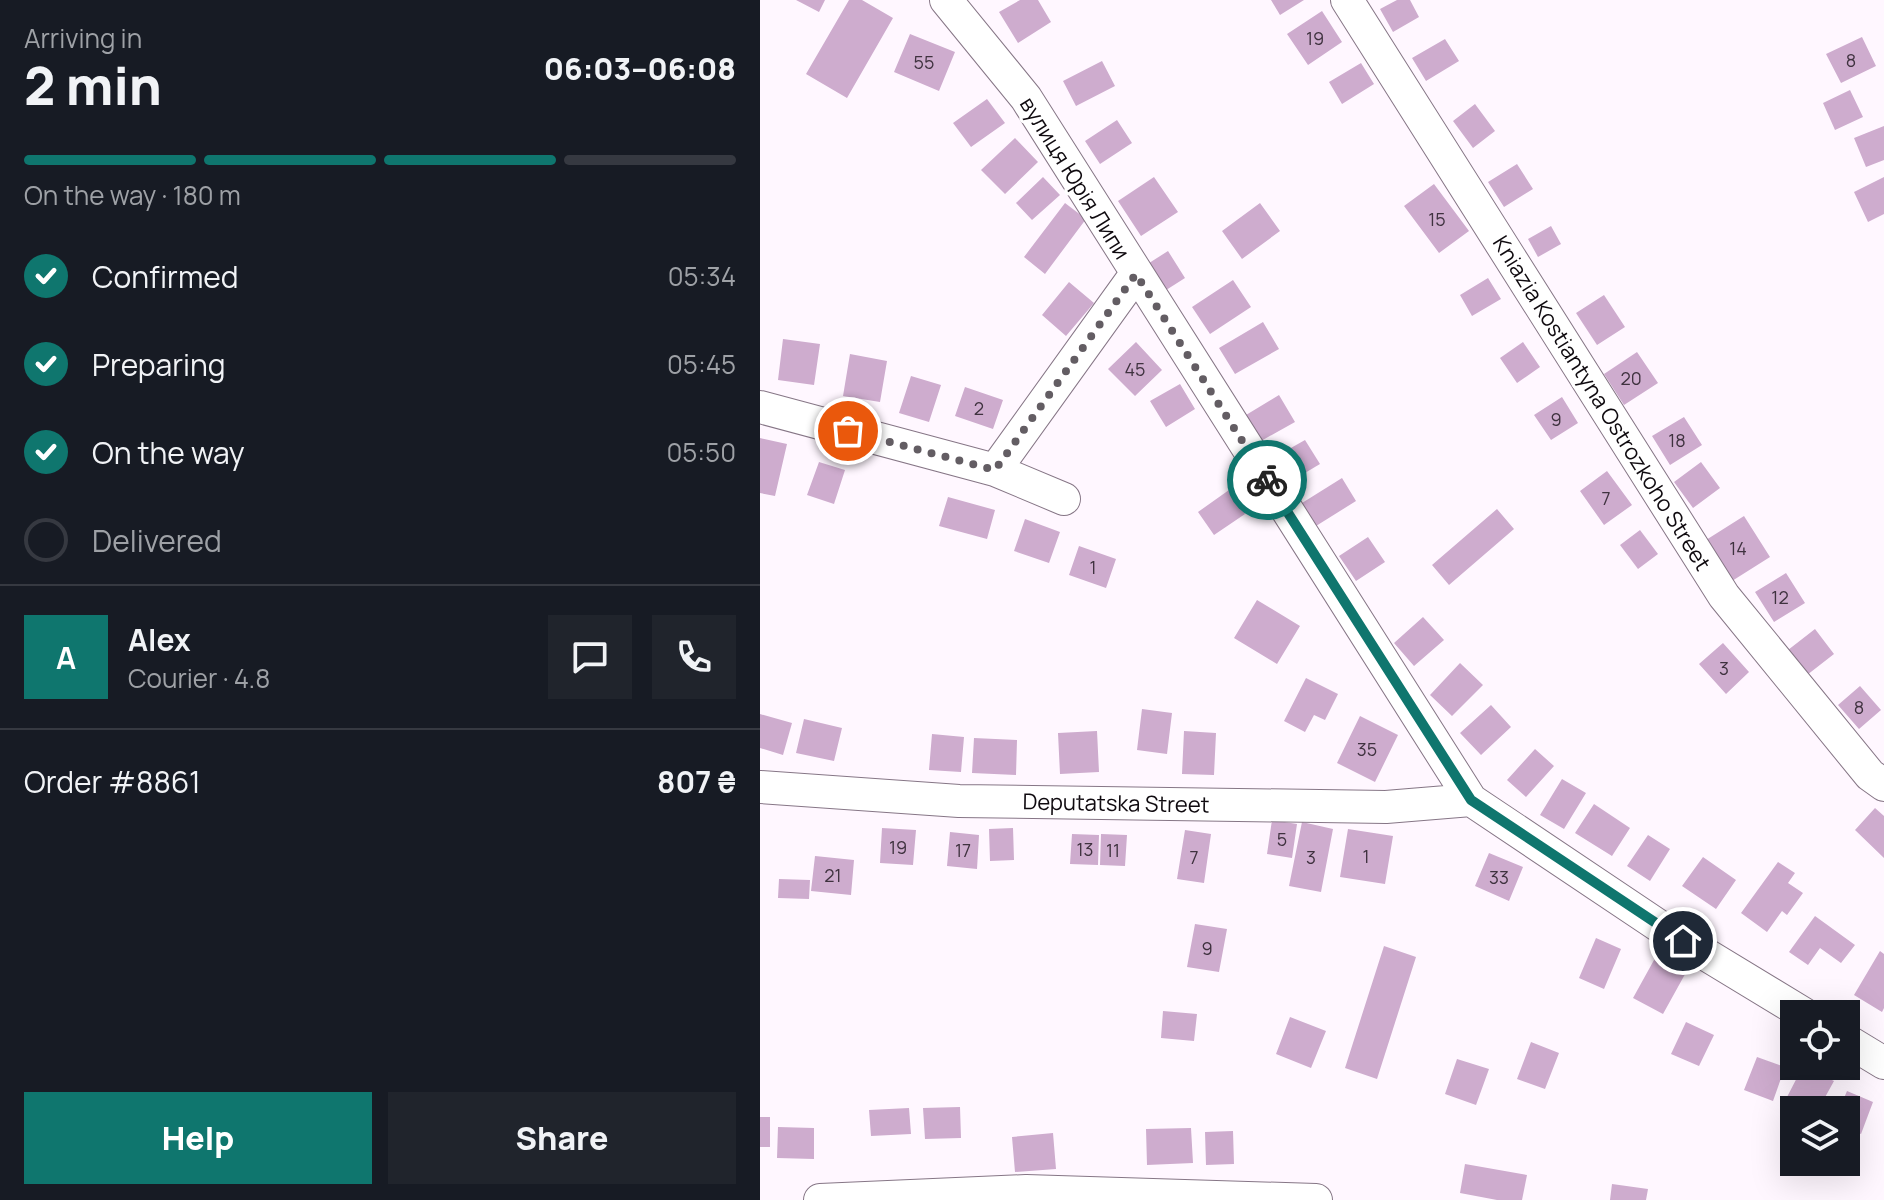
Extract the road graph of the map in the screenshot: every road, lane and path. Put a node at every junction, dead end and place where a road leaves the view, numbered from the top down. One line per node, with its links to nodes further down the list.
1 (946, 0): 3 (street, вулиця Юрія Липи)
2 (1347, 0): 7 (street, Kniazia Kostiantyna Ostrozkoho Street)
3 (1136, 274): 5 (street); 9 (street, вулиця Юрія Липи)
4 (760, 407): 5 (street)
5 (995, 470): 6 (street)
6 (1064, 499)
7 (1884, 785)
8 (760, 787): 9 (street, Deputatska Street)
9 (1471, 800): 10 (street, вулиця Юрія Липи)
10 (1781, 1000)
11 (1860, 1048): 12 (street)
12 (1884, 1063)
13 (820, 1200): 14 (street)
14 (1316, 1200)

